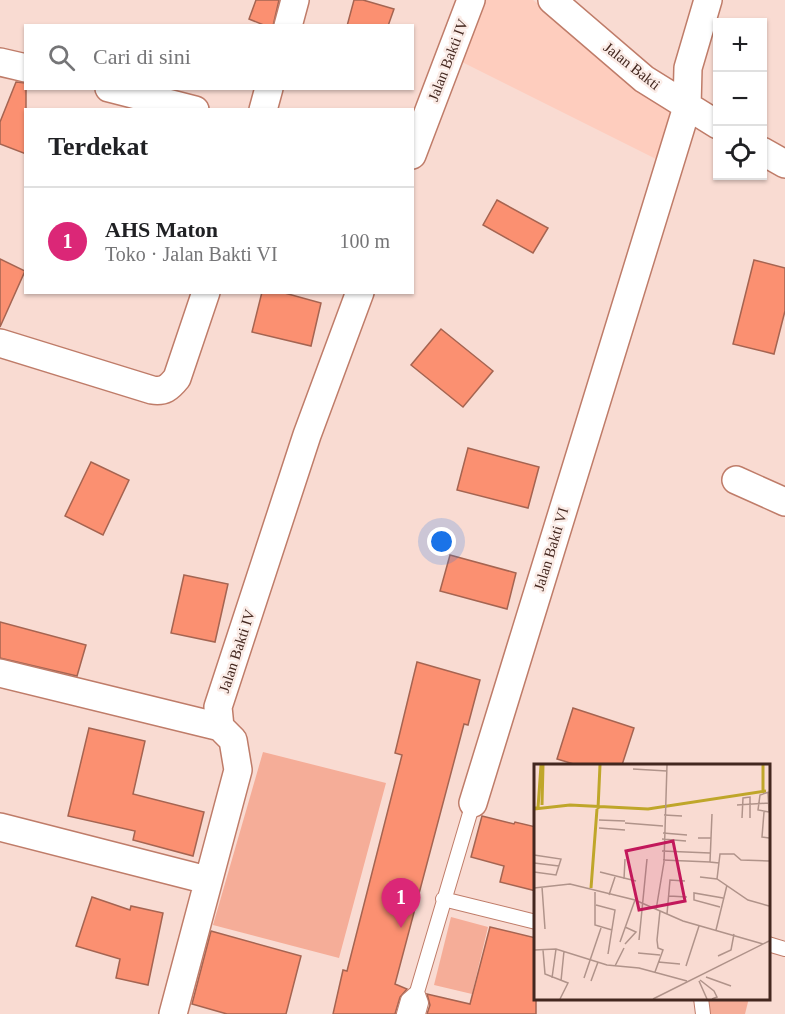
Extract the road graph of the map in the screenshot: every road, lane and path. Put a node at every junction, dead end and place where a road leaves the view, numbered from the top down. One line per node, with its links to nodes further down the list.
1 (295, 0): 5 (street)
2 (471, 0): 14 (street, Jalan Bakti IV)
3 (552, 0): 10 (street, Jalan Bakti)
4 (708, 0): 10 (street, Jalan Bakti VI)
5 (289, 24)
6 (0, 62): 7 (street)
7 (24, 68)
8 (117, 90): 11 (street)
9 (268, 90): 12 (street)
10 (687, 107): 13 (street, Jalan Bakti); 24 (street, Jalan Bakti VI)
11 (187, 108)
12 (264, 108)
13 (713, 122)
14 (414, 150)
15 (767, 154): 16 (street)
16 (785, 164)
17 (205, 294): 19 (street)
18 (359, 294): 23 (street, Jalan Bakti IV)
19 (0, 343)
20 (736, 480): 21 (street)
21 (785, 502)
22 (0, 673): 23 (street)
23 (220, 727): 26 (street)
24 (473, 803): 27 (lane, Jalan Bakti VI)
25 (0, 827): 26 (street)
26 (207, 880): 33 (street)
27 (443, 899): 28 (lane); 31 (lane, Jalan Bakti VI)
28 (534, 922)
29 (770, 945): 30 (lane)
30 (785, 949)
31 (417, 992): 34 (lane, Jalan Bakti VI); 35 (lane, Jalan Bakti VI)
32 (701, 999): 36 (lane)
33 (173, 1014)
34 (404, 1014)
35 (418, 1014)
36 (703, 1014)

